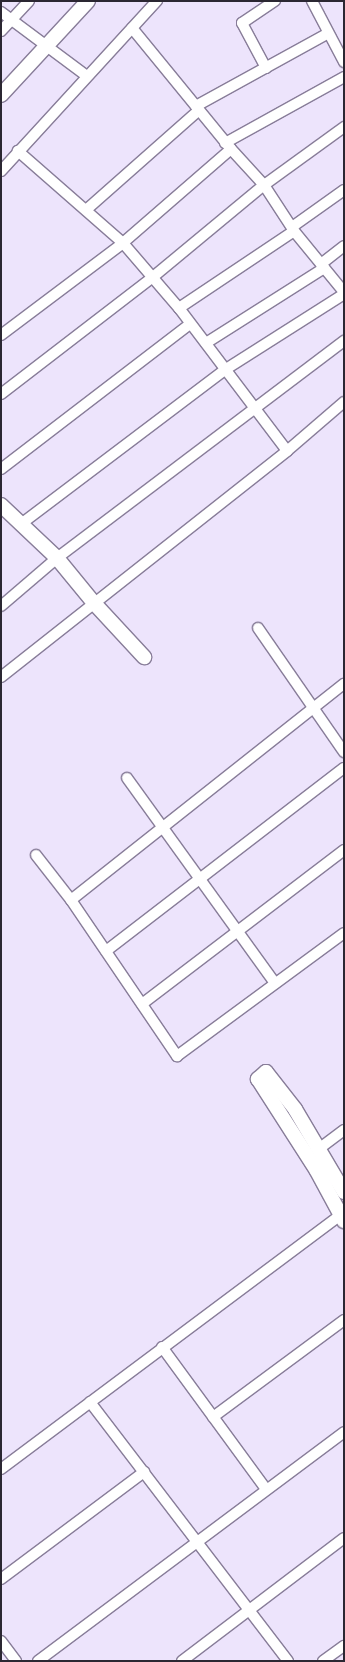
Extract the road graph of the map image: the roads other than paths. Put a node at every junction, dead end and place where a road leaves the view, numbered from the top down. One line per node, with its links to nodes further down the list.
1 (29, 1): 7 (street)
2 (88, 1): 11 (street)
3 (157, 1): 8 (street)
4 (275, 1): 13 (street)
5 (312, 1): 10 (street)
6 (1, 12): 7 (street)
7 (10, 21): 9 (street); 11 (street)
8 (132, 28): 14 (street); 17 (street)
9 (1, 31)
10 (327, 34): 12 (street); 13 (street)
11 (45, 47): 14 (street); 16 (street)
12 (344, 62)
13 (266, 68): 17 (street)
14 (88, 76): 20 (street)
15 (344, 77): 19 (street)
16 (1, 95)
17 (197, 108): 19 (street); 24 (street)
18 (344, 128): 22 (street)
19 (228, 146): 22 (street); 26 (street)
20 (18, 151): 21 (street); 24 (street)
21 (1, 171)
22 (264, 185): 25 (street); 29 (street)
23 (344, 190): 25 (street)
24 (86, 210): 26 (street)
25 (293, 229): 28 (street); 31 (street)
26 (123, 243): 29 (street); 33 (street)
27 (344, 246): 28 (street)
28 (323, 266): 30 (street); 35 (street)
29 (153, 277): 31 (street); 37 (street)
30 (344, 293): 36 (street)
31 (179, 308): 32 (street)
32 (190, 324): 35 (street); 41 (street)
33 (1, 335)
34 (344, 341): 39 (street)
35 (206, 343): 36 (street)
36 (226, 369): 39 (street); 43 (street)
37 (1, 394)
38 (344, 402): 40 (street)
39 (254, 408): 40 (street); 44 (street)
40 (287, 451): 45 (street)
41 (1, 469)
42 (1, 505): 43 (street)
43 (21, 524): 44 (street)
44 (57, 558): 45 (street); 46 (street)
45 (94, 603): 48 (street); 49 (street)
46 (1, 606)
47 (258, 628): 51 (street)
48 (144, 657)
49 (1, 677)
50 (344, 684): 51 (street)
51 (312, 709): 52 (street); 55 (street)
52 (344, 752)
53 (344, 768): 58 (street)
54 (127, 778): 55 (street)
55 (163, 827): 58 (street); 59 (street)
56 (344, 850): 60 (street)
57 (36, 855): 59 (street)
58 (201, 878): 60 (street); 62 (street)
59 (71, 900): 62 (street)
60 (238, 930): 63 (street); 64 (street)
61 (344, 933): 63 (street)
62 (106, 951): 64 (street)
63 (275, 983): 64 (street)
64 (142, 1004)
65 (344, 1130): 66 (street)
66 (320, 1148): 67 (street); 68 (street)
67 (344, 1192)
68 (342, 1218): 70 (street)
69 (344, 1320): 72 (street)
70 (162, 1347): 71 (street); 72 (street)
71 (90, 1402): 74 (street); 75 (street)
72 (213, 1417): 76 (street)
73 (344, 1432): 76 (street)
74 (1, 1469)
75 (144, 1472): 78 (street); 79 (street)
76 (266, 1489): 78 (street)
77 (344, 1538): 80 (street)
78 (196, 1541): 80 (street); 84 (street)
79 (1, 1579)
80 (249, 1610): 85 (street); 86 (street)
81 (1, 1641): 83 (street)
82 (344, 1646): 87 (street)
83 (16, 1661)
84 (38, 1661)
85 (182, 1661)
86 (288, 1661)
87 (323, 1661)

